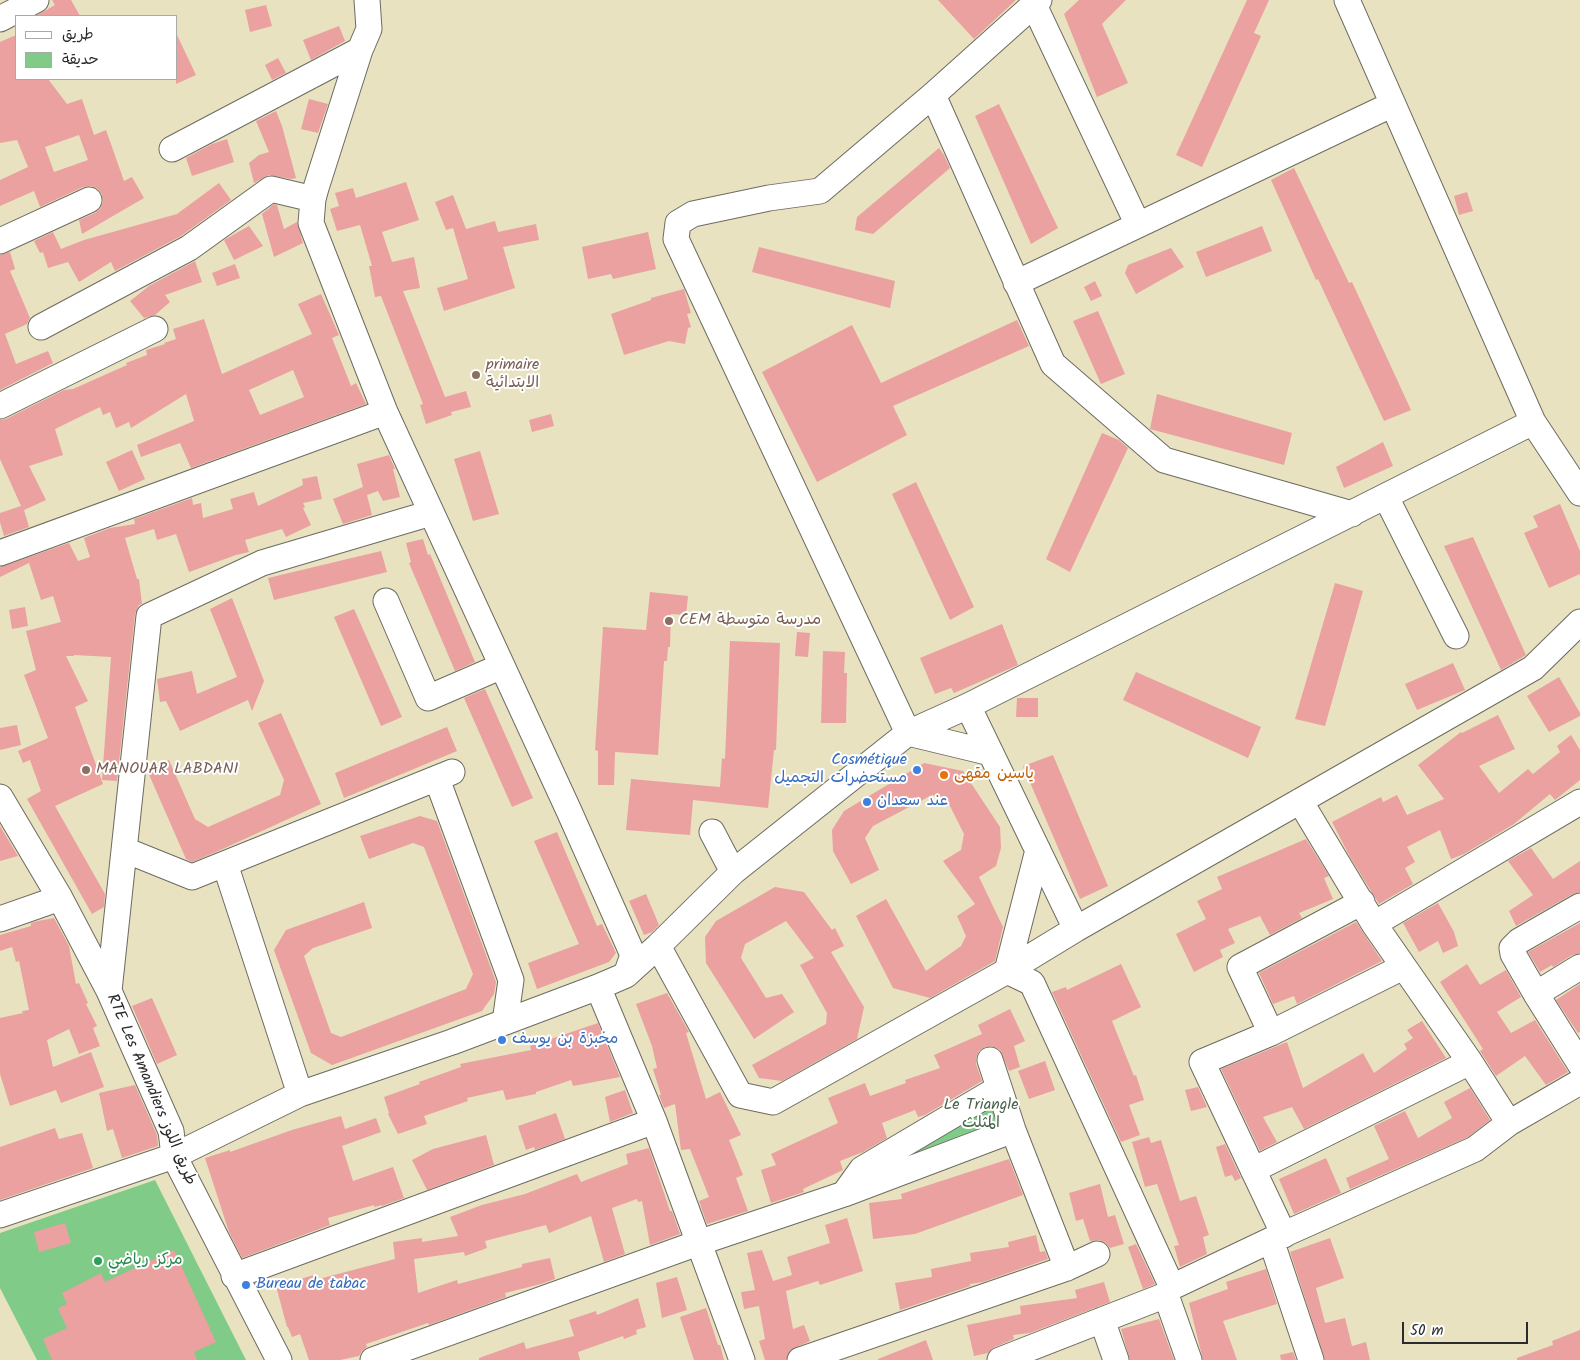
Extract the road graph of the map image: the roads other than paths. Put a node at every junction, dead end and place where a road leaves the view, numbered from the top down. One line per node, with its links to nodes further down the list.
1 (36, 0): 5 (street)
2 (368, 0): 6 (street)
3 (1347, 0): 8 (street)
4 (1037, 2): 7 (street); 12 (street)
5 (0, 19)
6 (360, 50): 9 (street); 10 (street)
7 (933, 96): 14 (street); 30 (street)
8 (1392, 104): 12 (street); 19 (street)
9 (172, 149)
10 (313, 199): 15 (street); 18 (street)
11 (89, 200): 13 (street)
12 (1138, 225): 14 (street)
13 (0, 241)
14 (1016, 283): 23 (street)
15 (42, 327)
16 (155, 328): 17 (street)
17 (0, 406)
18 (385, 412): 22 (street); 24 (street)
19 (1533, 422): 20 (street); 21 (street)
20 (1580, 493)
21 (1386, 497): 23 (street); 27 (street)
22 (431, 513): 28 (street); 36 (street)
23 (1352, 514): 29 (street)
24 (0, 553)
25 (386, 601): 28 (street)
26 (1580, 622): 33 (street)
27 (1456, 636)
28 (502, 666): 50 (street)
29 (968, 706): 30 (street); 31 (street)
30 (908, 733): 31 (street); 39 (street)
31 (991, 753): 37 (street)
32 (0, 797): 40 (street, RTE Les Amandiers طريق اللوز)
33 (1300, 801): 41 (street); 45 (street)
34 (1580, 802): 44 (street)
35 (712, 832): 39 (street)
36 (125, 850): 38 (street); 52 (street)
37 (1038, 850): 45 (street); 49 (street)
38 (225, 864): 54 (street); 61 (street)
39 (732, 872): 46 (street)
40 (60, 898): 43 (street); 52 (street, RTE Les Amandiers طريق اللوز)
41 (1362, 902): 44 (street); 55 (street)
42 (1580, 906): 53 (street)
43 (0, 919)
44 (1374, 924): 48 (street)
45 (1076, 929): 49 (street)
46 (658, 946): 49 (street); 50 (street)
47 (1580, 967): 53 (street)
48 (1403, 968): 55 (street); 57 (street)
49 (1007, 971): 74 (street)
50 (626, 975): 51 (street)
51 (598, 988): 54 (street); 62 (street)
52 (109, 991): 65 (street, RTE Les Amandiers طريق اللوز)
53 (1536, 994): 58 (street)
54 (505, 1022): 61 (street)
55 (1271, 1033): 66 (street)
56 (990, 1060): 60 (street)
57 (1470, 1062): 63 (street); 66 (street)
58 (1580, 1064)
59 (1580, 1082): 63 (street)
60 (999, 1088): 64 (street); 67 (street)
61 (300, 1094): 65 (street)
62 (654, 1121): 70 (street); 73 (street)
63 (1509, 1123): 69 (street)
64 (1013, 1130): 67 (street); 72 (street)
65 (174, 1156): 68 (street); 73 (street, RTE Les Amandiers طريق اللوز)
66 (1253, 1170): 69 (street)
67 (844, 1194): 70 (street)
68 (0, 1215)
69 (1278, 1237): 74 (street); 84 (street)
70 (698, 1243): 78 (street); 79 (street)
71 (1097, 1254): 72 (street)
72 (1067, 1268): 80 (street)
73 (234, 1276): 77 (street, RTE Les Amandiers طريق اللوز)
74 (1169, 1291): 75 (street); 83 (street)
75 (1102, 1320): 76 (street); 82 (street)
76 (1036, 1353): 81 (street)
77 (279, 1360)
78 (373, 1360)
79 (742, 1360)
80 (800, 1360)
81 (1000, 1360)
82 (1116, 1360)
83 (1189, 1360)
84 (1311, 1360)

